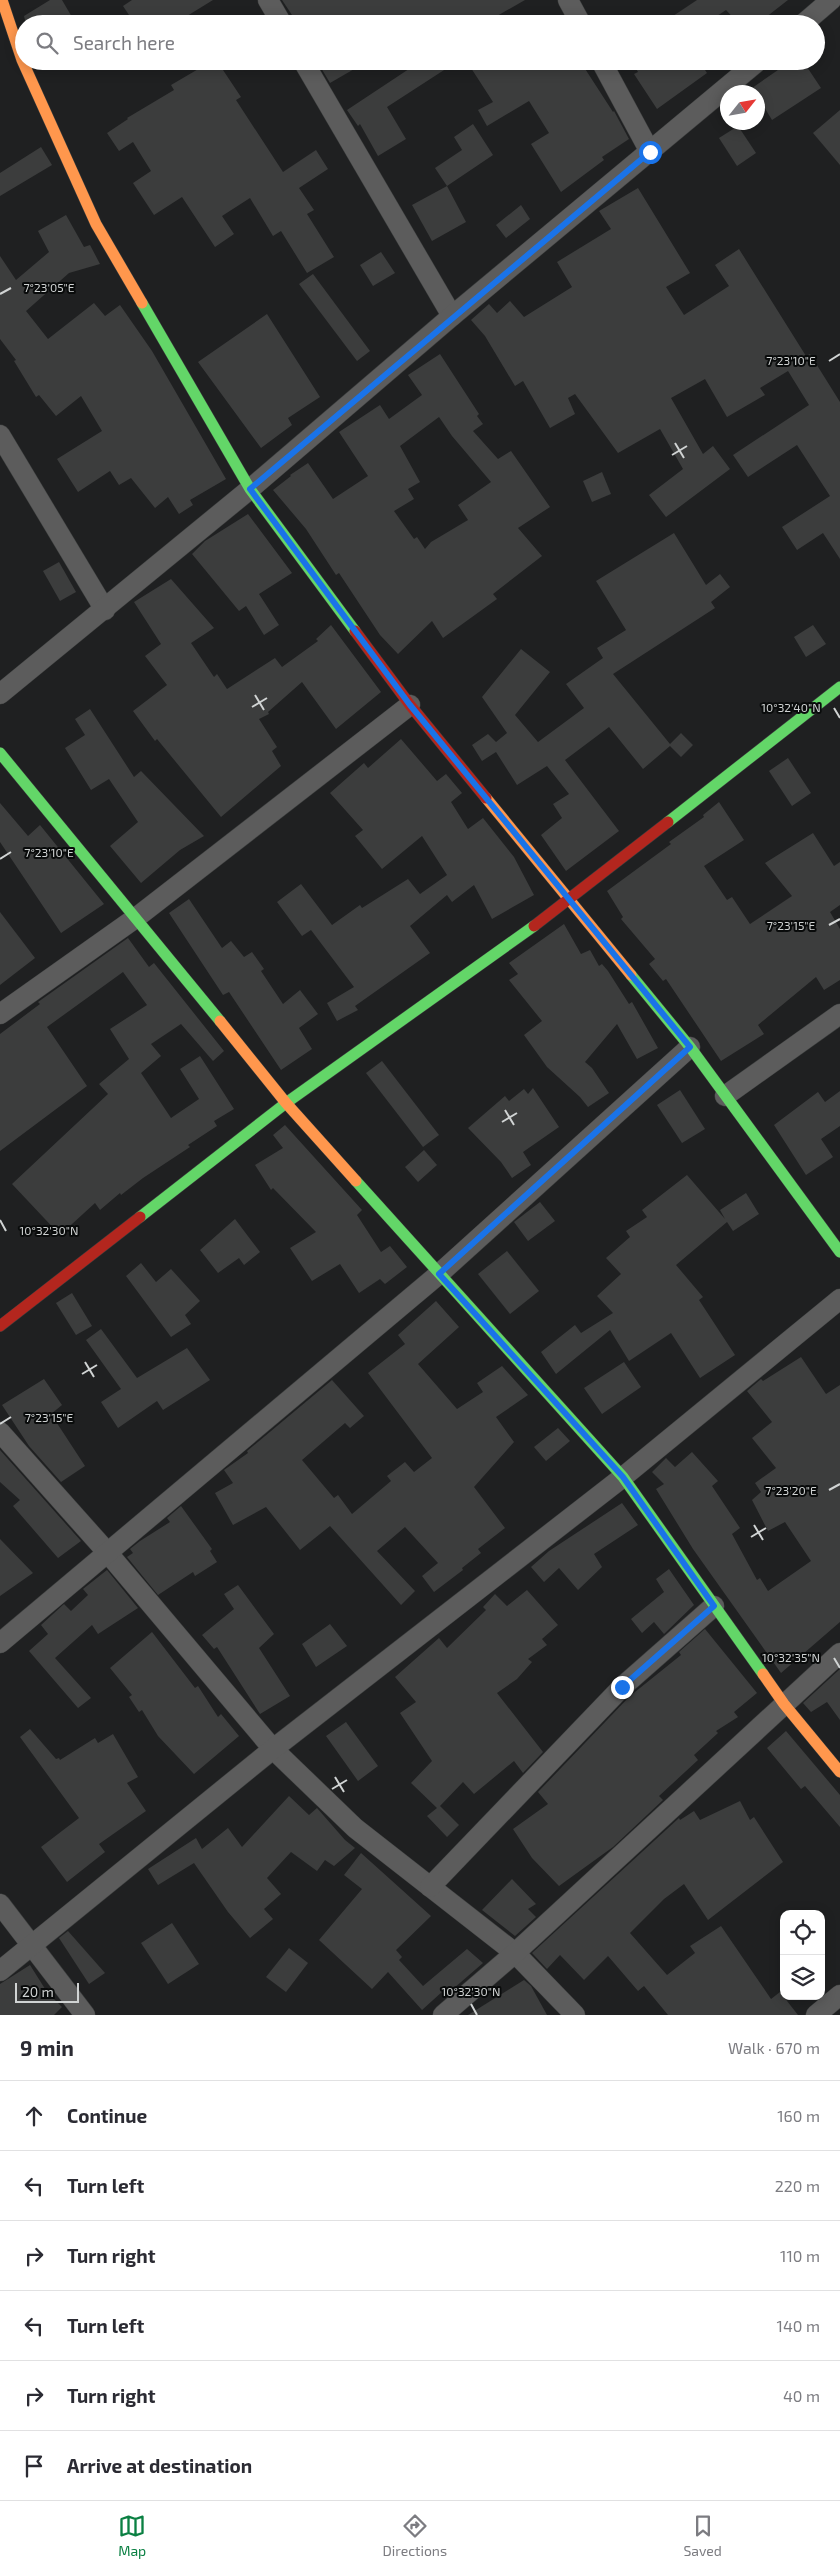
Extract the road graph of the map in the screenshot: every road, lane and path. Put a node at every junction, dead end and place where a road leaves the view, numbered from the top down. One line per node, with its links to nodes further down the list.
1 (2, 0): 6 (street)
2 (268, 0): 4 (street)
3 (568, 0): 5 (street)
4 (277, 15)
5 (576, 15)
6 (15, 39)
7 (27, 70): 14 (street)
8 (308, 70): 12 (street)
9 (606, 70): 11 (street)
10 (747, 70): 11 (street)
11 (650, 152): 12 (street)
12 (452, 316): 14 (street)
13 (0, 435): 15 (street)
14 (250, 489): 15 (street); 18 (street)
15 (105, 610): 17 (street)
16 (840, 688): 20 (street)
17 (0, 694)
18 (410, 705): 20 (street); 21 (street)
19 (0, 752): 21 (street)
20 (570, 900): 24 (street); 26 (street)
21 (136, 917): 22 (street); 26 (street)
22 (0, 1014)
23 (840, 1014): 25 (street)
24 (690, 1047): 25 (street); 28 (street)
25 (725, 1096): 27 (street)
26 (286, 1103): 28 (street); 30 (street)
27 (840, 1252)
28 (439, 1274): 32 (street); 33 (street)
29 (840, 1300): 32 (street)
30 (0, 1326)
31 (0, 1432): 33 (street)
32 (623, 1477): 34 (street); 38 (street)
33 (107, 1552): 35 (street); 38 (street)
34 (714, 1606): 37 (street); 40 (street)
35 (0, 1643)
36 (840, 1653): 37 (street)
37 (784, 1704): 39 (street); 43 (street)
38 (273, 1749): 40 (street); 42 (street)
39 (840, 1772)
40 (430, 1887): 43 (street)
41 (0, 1904): 42 (street)
42 (32, 1945): 44 (street); 46 (street)
43 (515, 1953): 47 (street); 48 (street)
44 (0, 1970)
45 (840, 1994): 49 (street)
46 (85, 2015)
47 (443, 2015)
48 (575, 2015)
49 (816, 2015)

